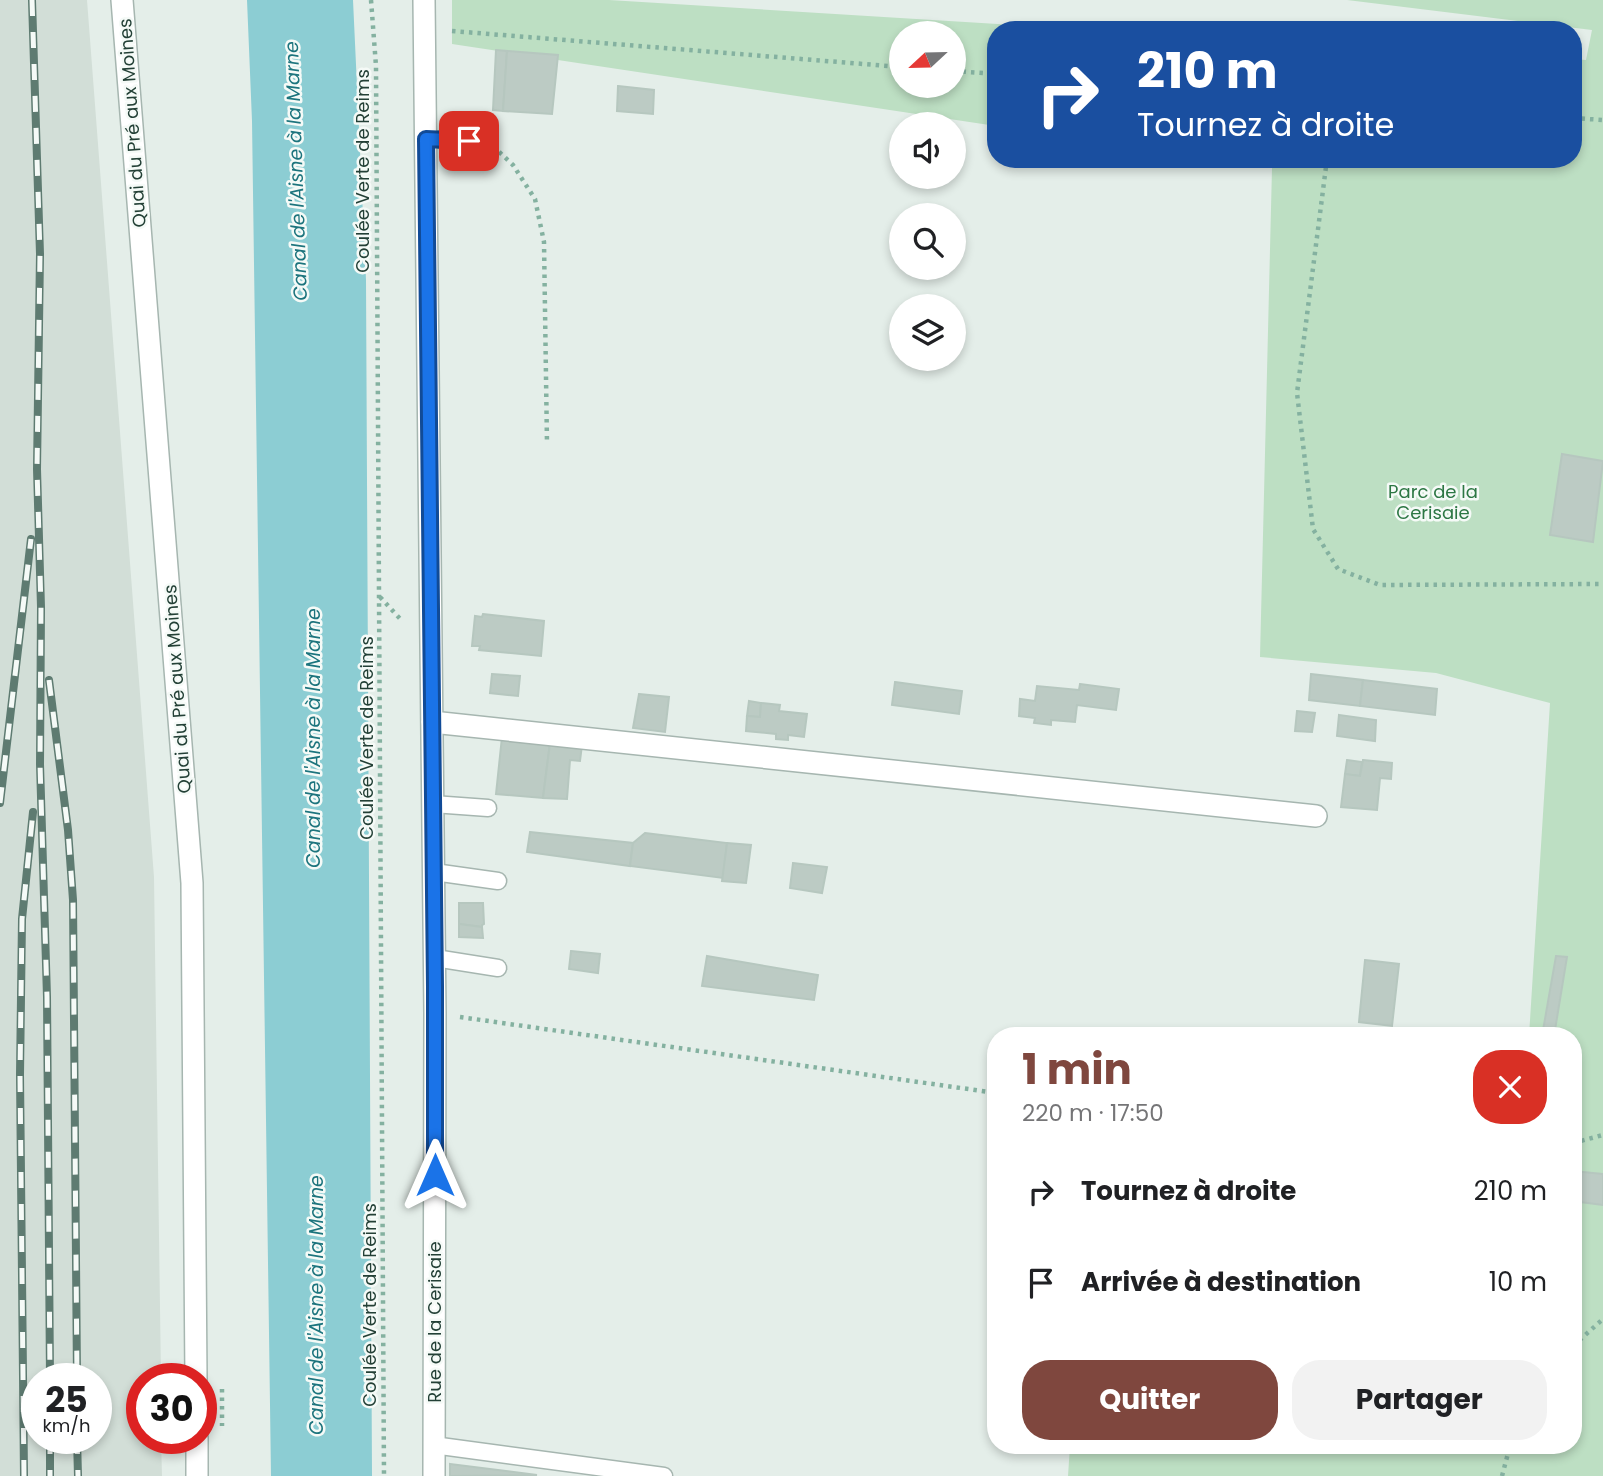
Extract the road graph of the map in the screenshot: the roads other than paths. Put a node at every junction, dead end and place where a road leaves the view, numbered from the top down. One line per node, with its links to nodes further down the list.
1 (122, 0): 13 (street, Quai du Pré aux Moines)
2 (424, 0): 3 (street, Rue de la Cerisaie)
3 (426, 139): 4 (lane); 5 (street, Rue de la Cerisaie)
4 (469, 141)
5 (432, 722): 6 (street, Rue de la Cerisaie); 8 (street)
6 (433, 804): 7 (lane); 9 (street, Rue de la Cerisaie)
7 (488, 808)
8 (1316, 816)
9 (434, 872): 10 (lane); 11 (street, Rue de la Cerisaie)
10 (498, 881)
11 (435, 958): 12 (lane); 14 (street, Rue de la Cerisaie)
12 (498, 968)
13 (196, 1363)
14 (433, 1445): 17 (street, Rue de la Cerisaie); 18 (lane)
15 (197, 1454): 16 (street)
16 (197, 1476)
17 (434, 1476)
18 (664, 1476)

